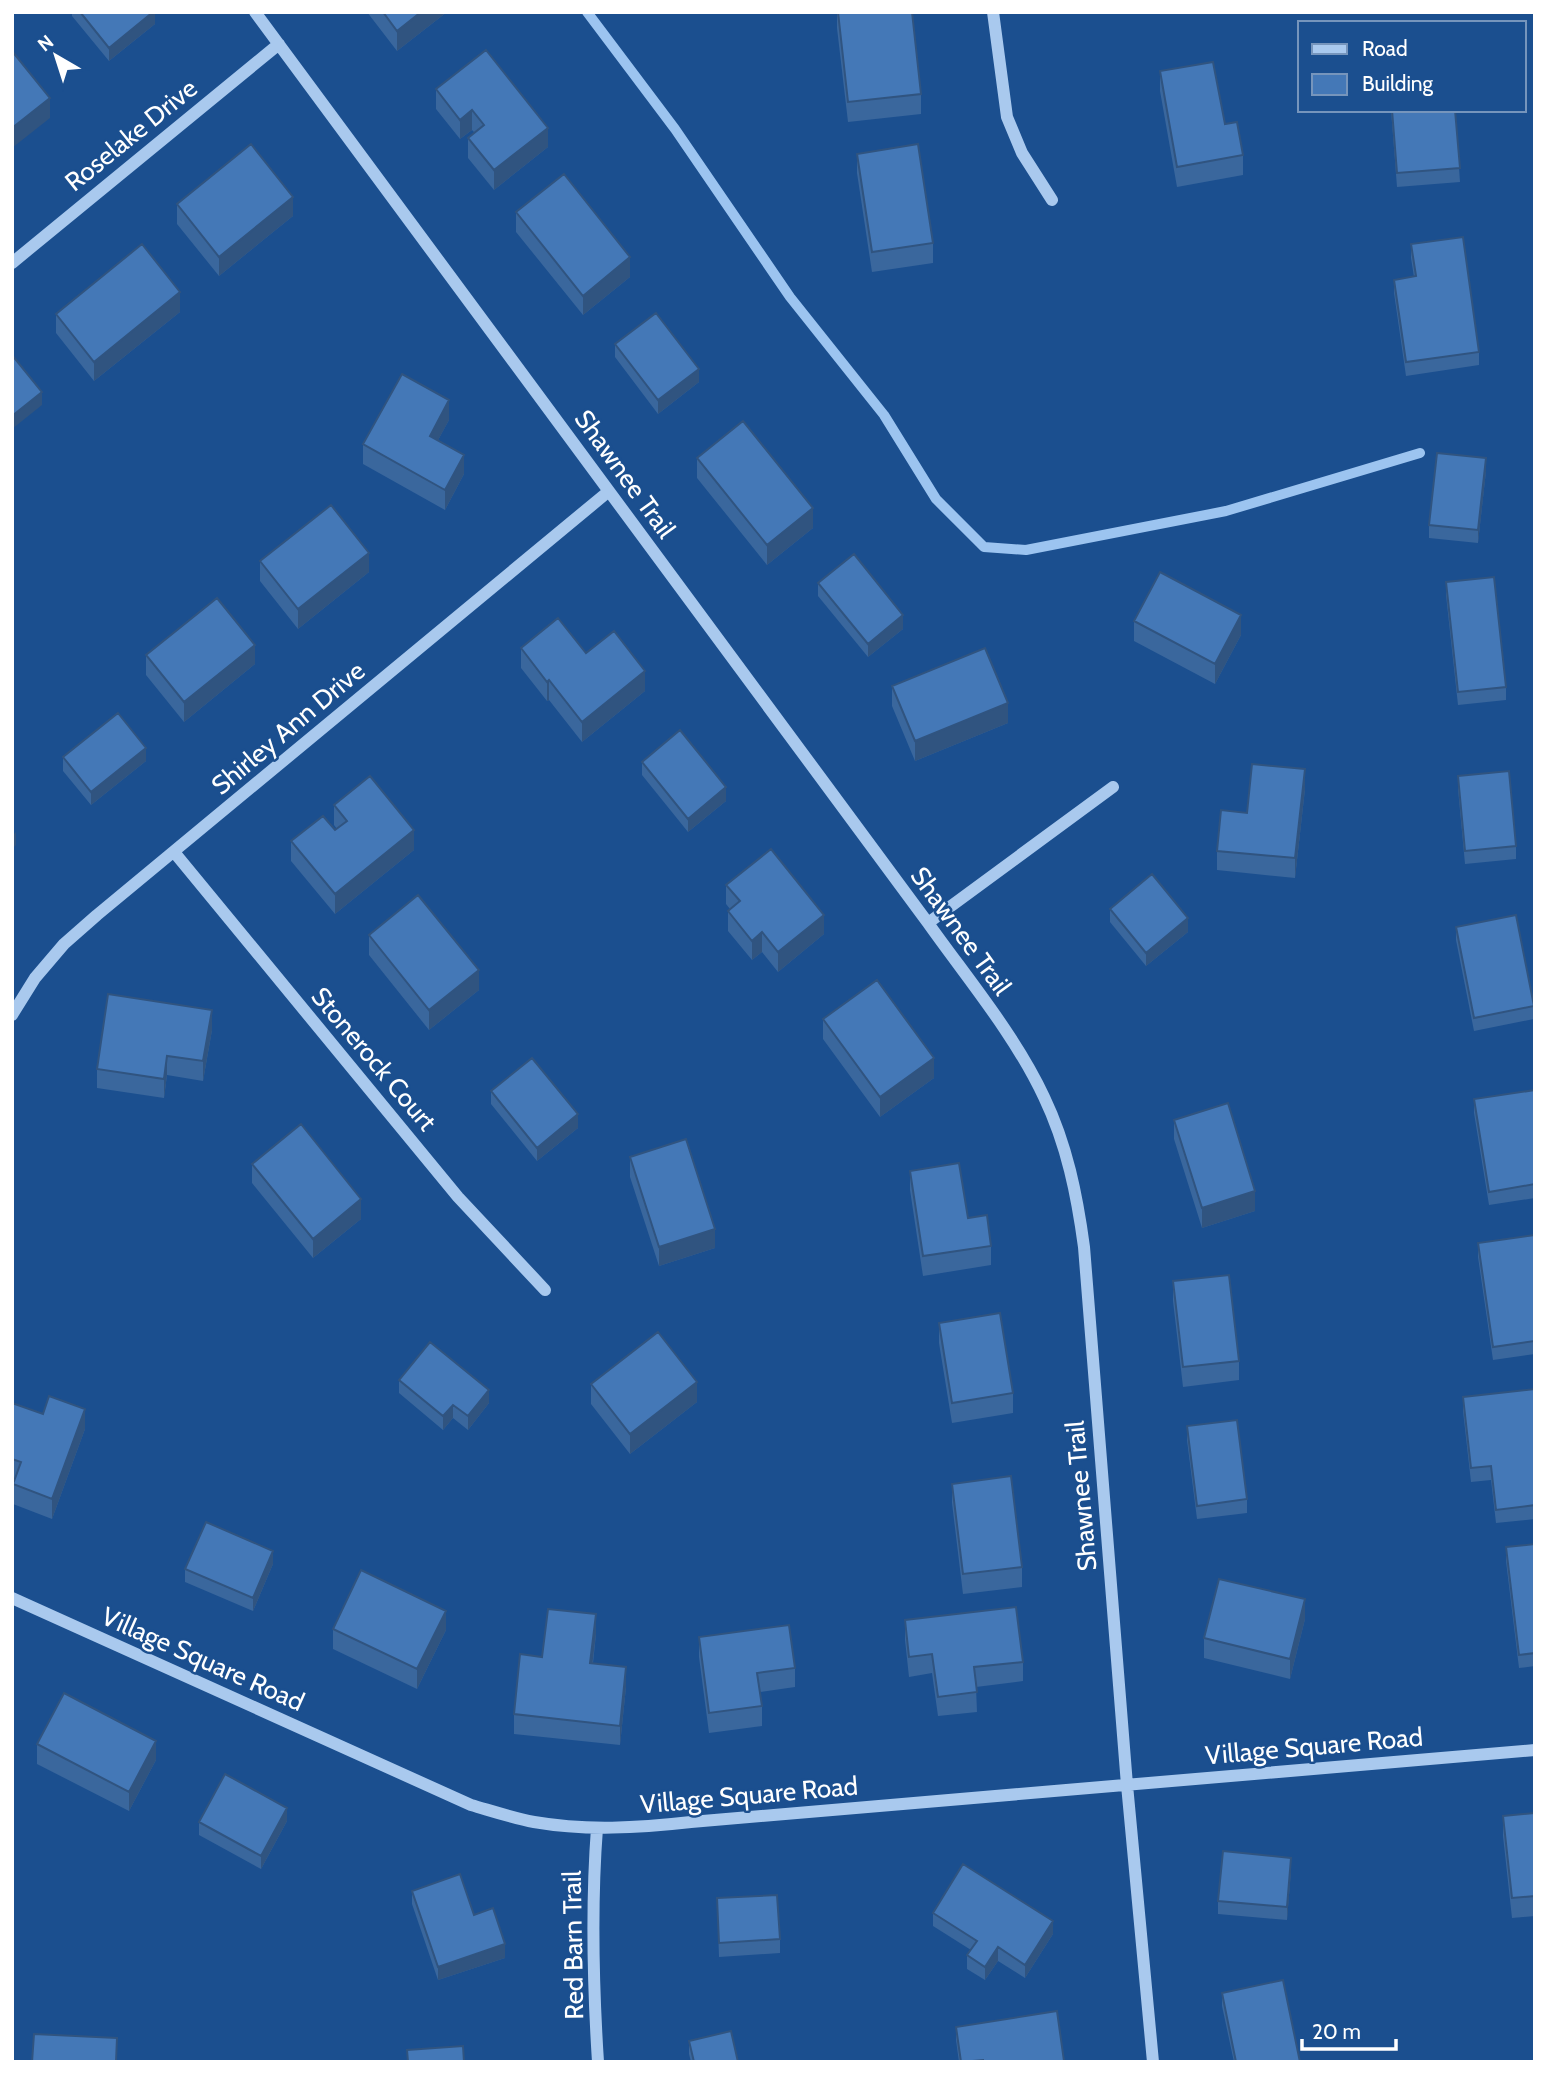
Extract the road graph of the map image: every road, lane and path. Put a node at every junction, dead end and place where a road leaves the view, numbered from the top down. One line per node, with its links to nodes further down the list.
1 (255, 12): 3 (street, Shawnee Trail)
2 (993, 12): 4 (street)
3 (279, 44): 5 (street, Roselake Drive); 6 (street, Shawnee Trail)
4 (1052, 200)
5 (12, 263)
6 (609, 491): 8 (street, Shirley Ann Drive); 9 (street, Shawnee Trail)
7 (1113, 787): 9 (street)
8 (174, 852): 10 (street, Shirley Ann Drive); 11 (street, Stonerock Court)
9 (928, 923): 14 (street, Shawnee Trail)
10 (12, 1015)
11 (545, 1290)
12 (12, 1598): 15 (street, Village Square Road)
13 (1535, 1750): 14 (street, Village Square Road)
14 (1127, 1785): 15 (street, Village Square Road); 17 (street, Shawnee Trail)
15 (597, 1828): 16 (street, Red Barn Trail)
16 (598, 2062)
17 (1153, 2062)

